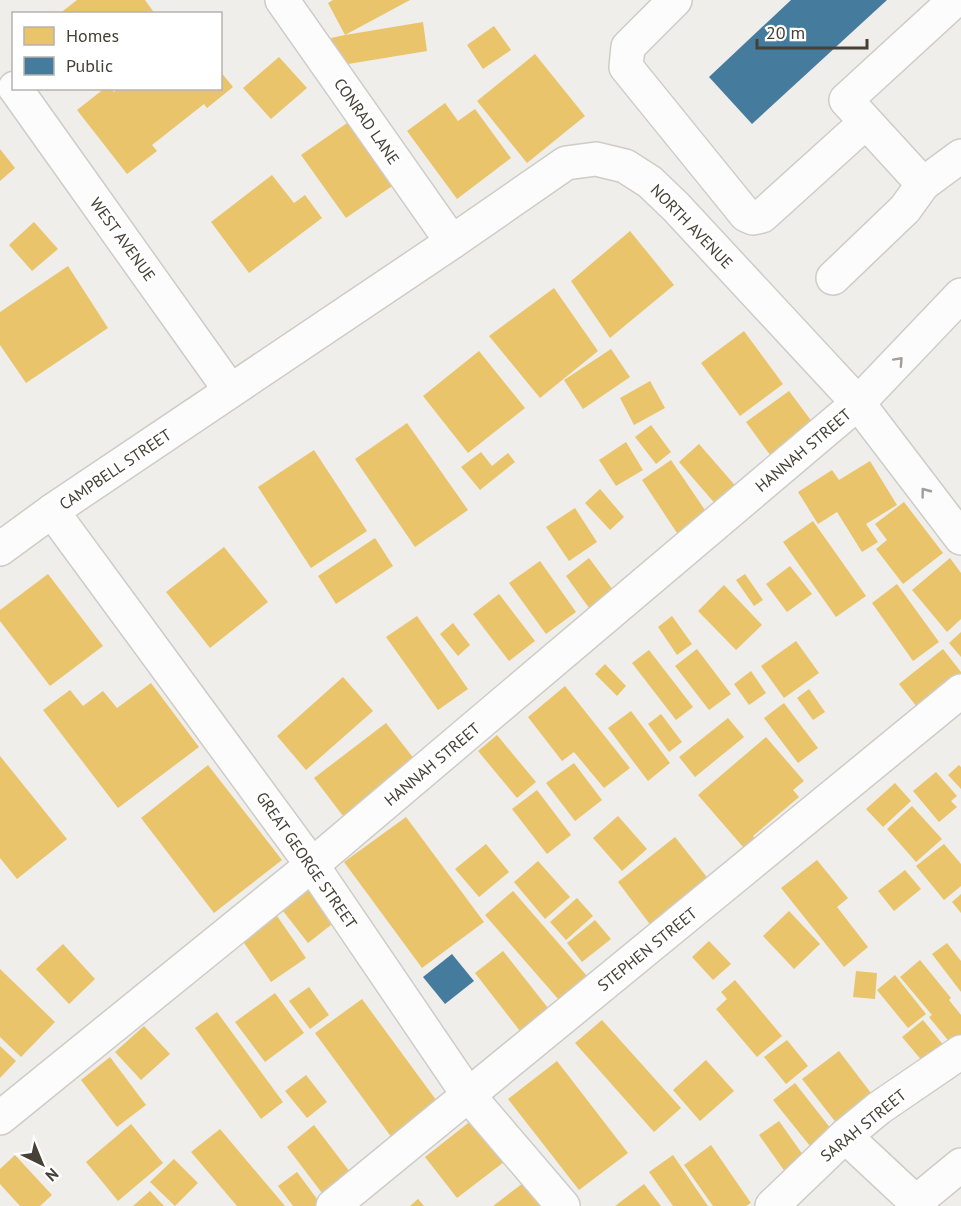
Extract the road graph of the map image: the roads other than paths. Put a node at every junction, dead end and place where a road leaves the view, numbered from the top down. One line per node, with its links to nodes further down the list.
1 (282, 0): 10 (street, CONRAD LANE)
2 (675, 0): 7 (street)
3 (956, 0): 7 (street)
4 (0, 67): 5 (street, WEST AVENUE)
5 (12, 84)
6 (16, 90): 13 (street, WEST AVENUE)
7 (866, 122): 9 (street)
8 (961, 156): 9 (street)
9 (923, 184): 11 (street)
10 (452, 242): 13 (street, NORTH AVENUE); 14 (street, NORTH AVENUE)
11 (833, 278)
12 (961, 295): 14 (street, HANNAH STREET, one-way to 12)
13 (230, 390): 15 (street, CAMPBELL STREET)
14 (858, 403): 16 (street, NORTH AVENUE, one-way to 14); 19 (street, HANNAH STREET)
15 (52, 511): 17 (street, CAMPBELL STREET); 19 (street, GREAT GEORGE STREET)
16 (959, 533)
17 (0, 549)
18 (961, 691): 21 (street, STEPHEN STREET)
19 (312, 865): 21 (street, GREAT GEORGE STREET); 22 (street, HANNAH STREET)
20 (961, 1052): 23 (street, SARAH STREET)
21 (469, 1096): 26 (street, STEPHEN STREET); 27 (street, GREAT GEORGE STREET)
22 (0, 1118)
23 (845, 1136): 25 (street); 28 (street, SARAH STREET)
24 (961, 1165): 25 (street)
25 (918, 1204)
26 (333, 1206)
27 (563, 1206)
28 (772, 1206)

